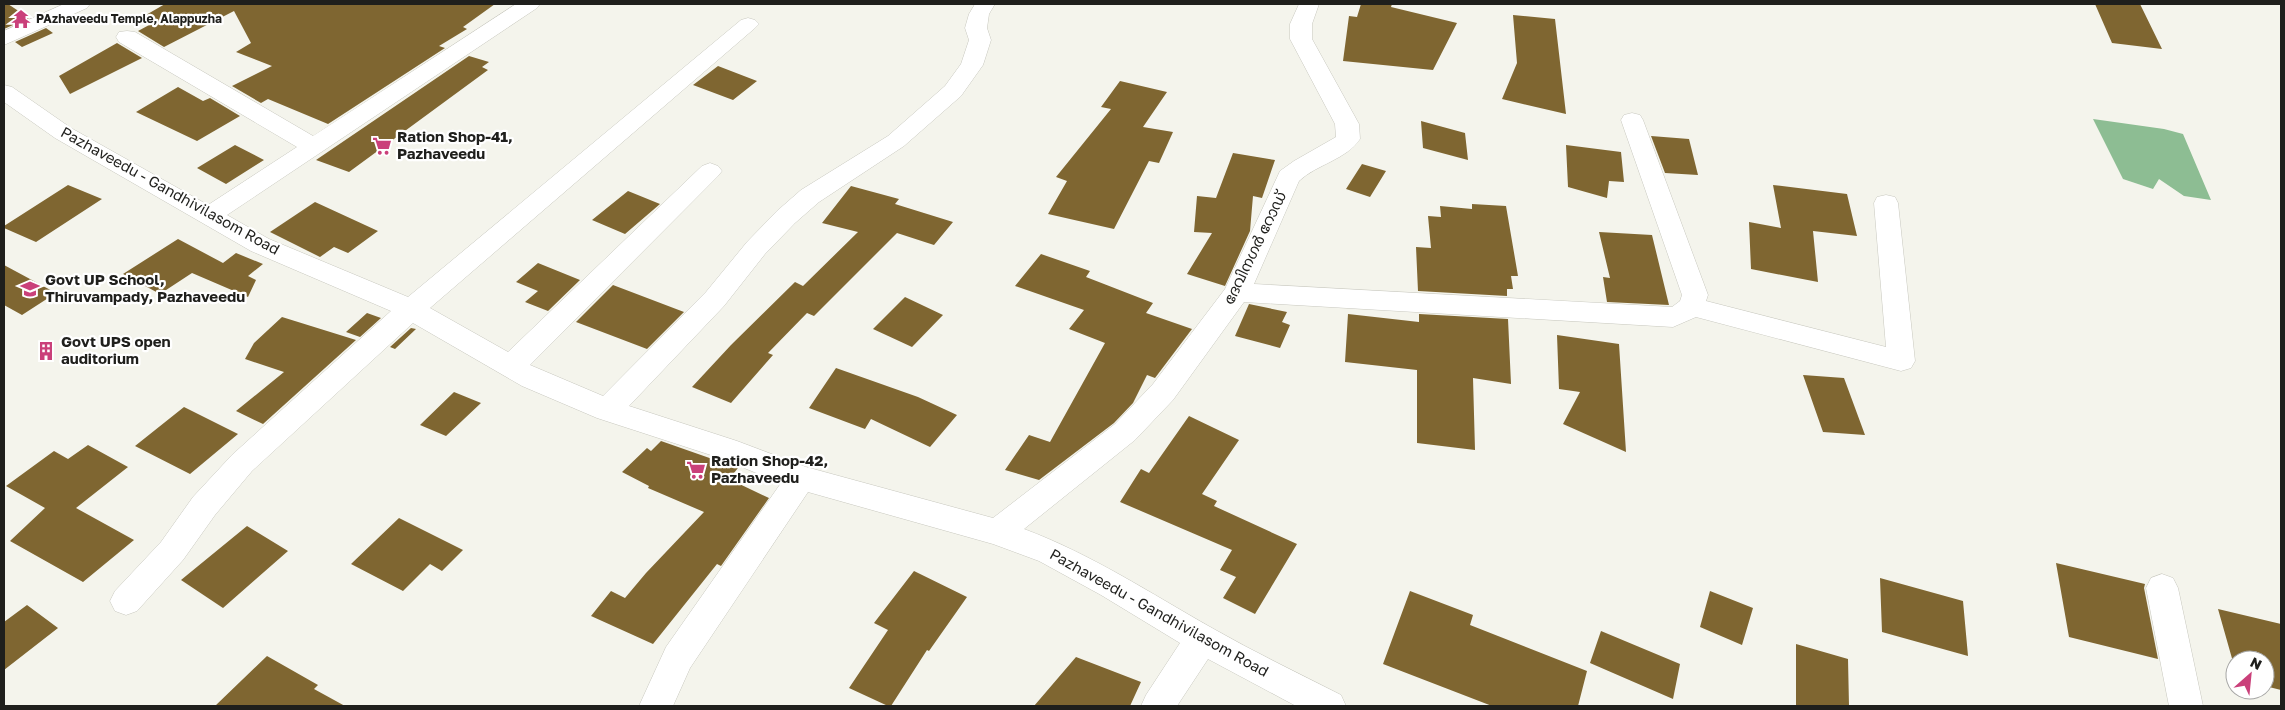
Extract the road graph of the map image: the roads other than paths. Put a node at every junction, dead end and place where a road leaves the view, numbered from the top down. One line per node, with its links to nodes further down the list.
1 (80, 4): 7 (street)
2 (530, 4): 10 (street)
3 (985, 4): 18 (street)
4 (1309, 4): 14 (street, ദേവിനഗർ റോഡ്)
5 (748, 24): 16 (street)
6 (127, 37): 10 (street)
7 (4, 39)
8 (4, 92): 13 (street, Pazhaveedu - Gandhivilasom Road)
9 (1632, 120): 15 (street)
10 (314, 147): 13 (street)
11 (710, 171): 17 (street)
12 (1886, 203): 15 (street)
13 (209, 216): 16 (street, Pazhaveedu - Gandhivilasom Road)
14 (1237, 292): 15 (street); 20 (street, ദേവിനഗർ റോഡ്)
15 (1692, 307)
16 (411, 309): 17 (street, Pazhaveedu - Gandhivilasom Road); 22 (street)
17 (510, 367): 18 (street, Pazhaveedu - Gandhivilasom Road)
18 (607, 410): 19 (street, Pazhaveedu - Gandhivilasom Road)
19 (801, 478): 20 (street, Pazhaveedu - Gandhivilasom Road); 24 (street)
20 (997, 532): 23 (street, Pazhaveedu - Gandhivilasom Road)
21 (2162, 588): 27 (street)
22 (126, 601)
23 (1202, 639): 25 (street); 26 (street, Pazhaveedu - Gandhivilasom Road)
24 (656, 706)
25 (1158, 706)
26 (1329, 706)
27 (2186, 706)

